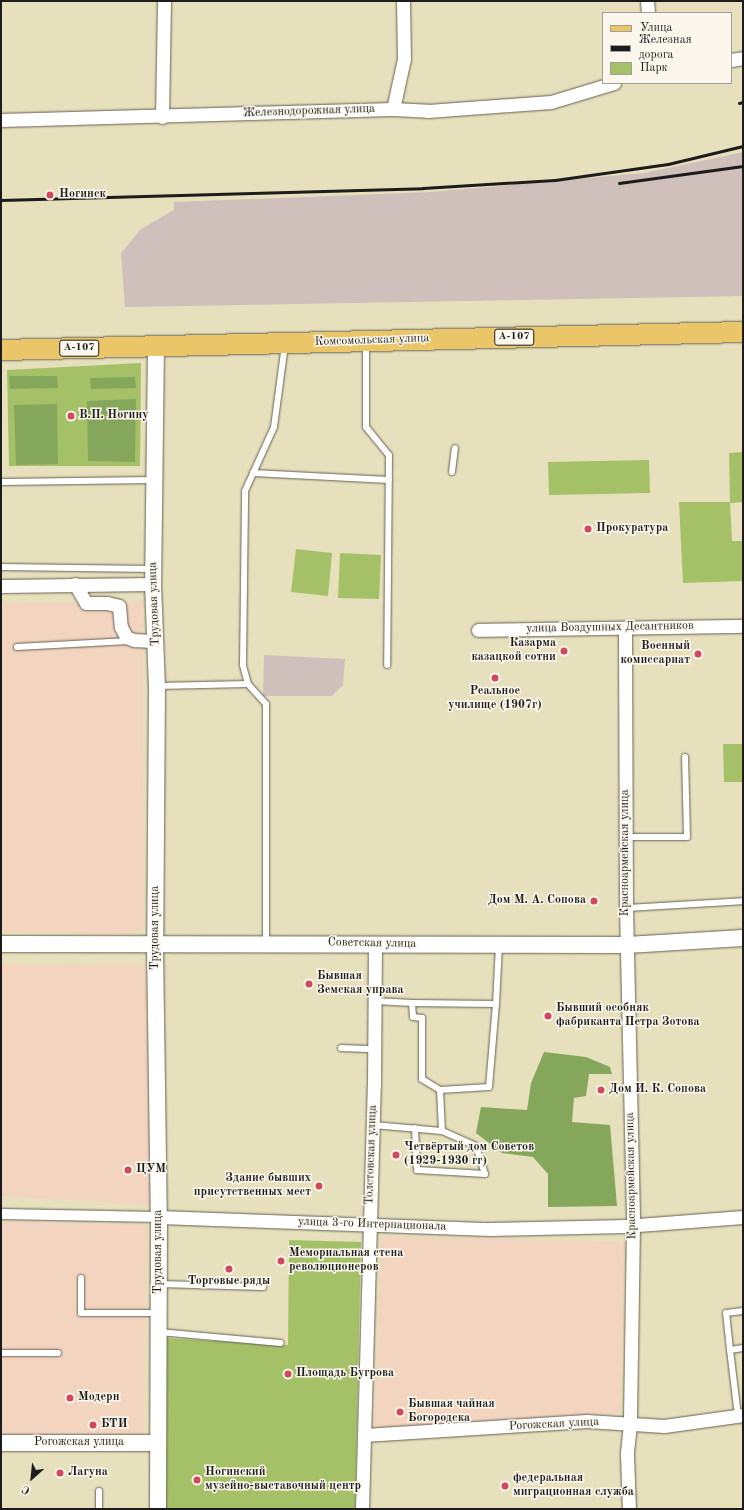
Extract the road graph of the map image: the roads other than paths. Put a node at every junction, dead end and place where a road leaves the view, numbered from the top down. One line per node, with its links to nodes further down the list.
1 (164, 1): 9 (street)
2 (403, 1): 8 (street)
3 (647, 1): 4 (street)
4 (648, 12)
5 (743, 58): 6 (street)
6 (732, 60)
7 (611, 84): 8 (street, Железнодорожная улица)
8 (393, 109): 9 (street, Железнодорожная улица)
9 (162, 117): 10 (street, Железнодорожная улица)
10 (1, 120)
11 (743, 332): 12 (main road, Комсомольская улица / А-107)
12 (366, 341): 13 (main road, Комсомольская улица / А-107); 20 (lane)
13 (286, 344): 14 (main road, Комсомольская улица / А-107); 18 (lane)
14 (156, 347): 15 (main road, Комсомольская улица / А-107); 19 (street, Трудовая улица)
15 (1, 350)
16 (455, 448): 17 (lane)
17 (452, 472)
18 (253, 473): 20 (lane); 33 (lane)
19 (153, 480): 21 (lane); 23 (street, Трудовая улица)
20 (389, 480): 32 (lane)
21 (1, 482)
22 (1, 567): 23 (lane)
23 (153, 577): 24 (street); 30 (street, Трудовая улица)
24 (75, 584): 25 (street); 29 (street)
25 (1, 586)
26 (743, 626): 27 (street, улица Воздушных Десантников)
27 (625, 628): 28 (street, улица Воздушных Десантников); 36 (street, Красноармейская улица)
28 (478, 630)
29 (134, 640): 30 (street); 31 (lane)
30 (156, 641): 34 (street, Трудовая улица)
31 (17, 647)
32 (387, 666)
33 (248, 684): 34 (lane); 40 (lane)
34 (157, 686): 42 (street, Трудовая улица)
35 (685, 757): 36 (lane)
36 (625, 837): 38 (street, Красноармейская улица)
37 (743, 901): 38 (lane)
38 (626, 908): 45 (street, Красноармейская улица)
39 (743, 938): 45 (street, Советская улица)
40 (266, 943): 42 (street, Советская улица); 43 (street, Советская улица)
41 (1, 944): 42 (street, Советская улица)
42 (155, 945): 57 (street, Трудовая улица)
43 (375, 945): 44 (street, Советская улица); 46 (street, Толстовская улица)
44 (499, 945): 45 (street, Советская улица); 48 (lane)
45 (627, 945): 59 (street, Красноармейская улица)
46 (375, 1001): 47 (lane); 50 (street, Толстовская улица)
47 (412, 1003): 48 (lane); 51 (lane)
48 (496, 1004): 51 (lane)
49 (341, 1048): 50 (lane)
50 (374, 1049): 52 (street, Толстовская улица)
51 (440, 1090): 54 (lane)
52 (373, 1124): 53 (lane); 58 (street, Толстовская улица)
53 (415, 1128): 54 (lane); 54 (lane)
54 (442, 1131)
55 (1, 1214): 57 (street, улица 3-го Интернационала)
56 (743, 1217): 59 (street, улица 3-го Интернационала)
57 (159, 1218): 58 (street, улица 3-го Интернационала); 61 (street, Трудовая улица)
58 (370, 1225): 59 (street, улица 3-го Интернационала); 73 (street, Толстовская улица)
59 (633, 1226): 72 (street, Красноармейская улица)
60 (81, 1278): 64 (lane)
61 (159, 1284): 62 (lane); 64 (street, Трудовая улица)
62 (263, 1287)
63 (743, 1312): 68 (lane)
64 (159, 1313): 65 (street, Трудовая улица)
65 (159, 1332): 66 (lane); 75 (street, Трудовая улица)
66 (281, 1342)
67 (743, 1348): 68 (lane)
68 (730, 1350): 71 (lane)
69 (1, 1353): 70 (lane)
70 (58, 1353)
71 (740, 1416): 72 (street, Рогожская улица)
72 (630, 1424): 73 (street, Рогожская улица); 80 (street, Красноармейская улица)
73 (364, 1435): 79 (street, Толстовская улица)
74 (1, 1443): 75 (street, Рогожская улица)
75 (157, 1443): 78 (street, Трудовая улица)
76 (99, 1491): 77 (lane)
77 (99, 1509)
78 (158, 1509)
79 (362, 1509)
80 (629, 1509)

